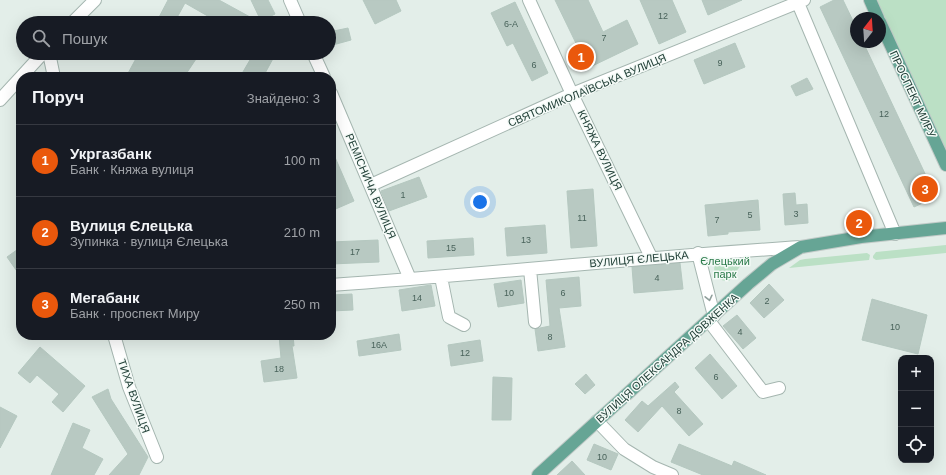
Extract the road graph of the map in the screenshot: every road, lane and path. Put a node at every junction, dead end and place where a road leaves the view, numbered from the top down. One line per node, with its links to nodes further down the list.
1 (95, 0): 7 (street)
2 (290, 0): 8 (street)
3 (529, 0): 17 (street, КНЯЖА ВУЛИЦЯ)
4 (870, 0): 6 (main road)
5 (801, 1): 17 (street, СВЯТОМИКОЛАЇВСЬКА ВУЛИЦЯ); 23 (street)
6 (875, 12)
7 (79, 16)
8 (297, 16)
9 (886, 35): 20 (main road, ПРОСПЕКТ МИРУ)
10 (37, 60): 13 (street)
11 (50, 60): 14 (street)
12 (317, 60): 15 (street)
13 (26, 72)
14 (53, 72)
15 (322, 72)
16 (16, 82): 18 (street)
17 (572, 94): 21 (street, СВЯТОМИКОЛАЇВСЬКА ВУЛИЦЯ); 26 (street, КНЯЖА ВУЛИЦЯ)
18 (0, 100)
19 (336, 104): 21 (street, РЕМІСНИЧА ВУЛИЦЯ)
20 (946, 165)
21 (371, 185): 29 (street, РЕМІСНИЧА ВУЛИЦЯ)
22 (946, 228): 23 (main road, ВУЛИЦЯ ЄЛЕЦЬКА)
23 (895, 234): 24 (main road, ВУЛИЦЯ ЄЛЕЦЬКА)
24 (801, 247): 25 (street, ВУЛИЦЯ ЄЛЕЦЬКА); 31 (main road, ВУЛИЦЯ ОЛЕКСАНДРА ДОВЖЕНКА)
25 (698, 253): 26 (street, ВУЛИЦЯ ЄЛЕЦЬКА); 31 (street, one-way to 31)
26 (651, 257): 27 (street, ВУЛИЦЯ ЄЛЕЦЬКА)
27 (530, 269): 28 (street, ВУЛИЦЯ ЄЛЕЦЬКА); 32 (street)
28 (441, 277): 29 (street, ВУЛИЦЯ ЄЛЕЦЬКА); 33 (street)
29 (410, 280): 30 (street, ВУЛИЦЯ ЄЛЕЦЬКА)
30 (336, 285)
31 (711, 318): 35 (street); 36 (main road, ВУЛИЦЯ ОЛЕКСАНДРА ДОВЖЕНКА)
32 (535, 322)
33 (464, 325)
34 (115, 340): 37 (street, ТИХА ВУЛИЦЯ)
35 (779, 388)
36 (597, 421): 38 (main road, ВУЛИЦЯ ОЛЕКСАНДРА ДОВЖЕНКА); 39 (street)
37 (157, 457)
38 (538, 475)
39 (672, 475)

